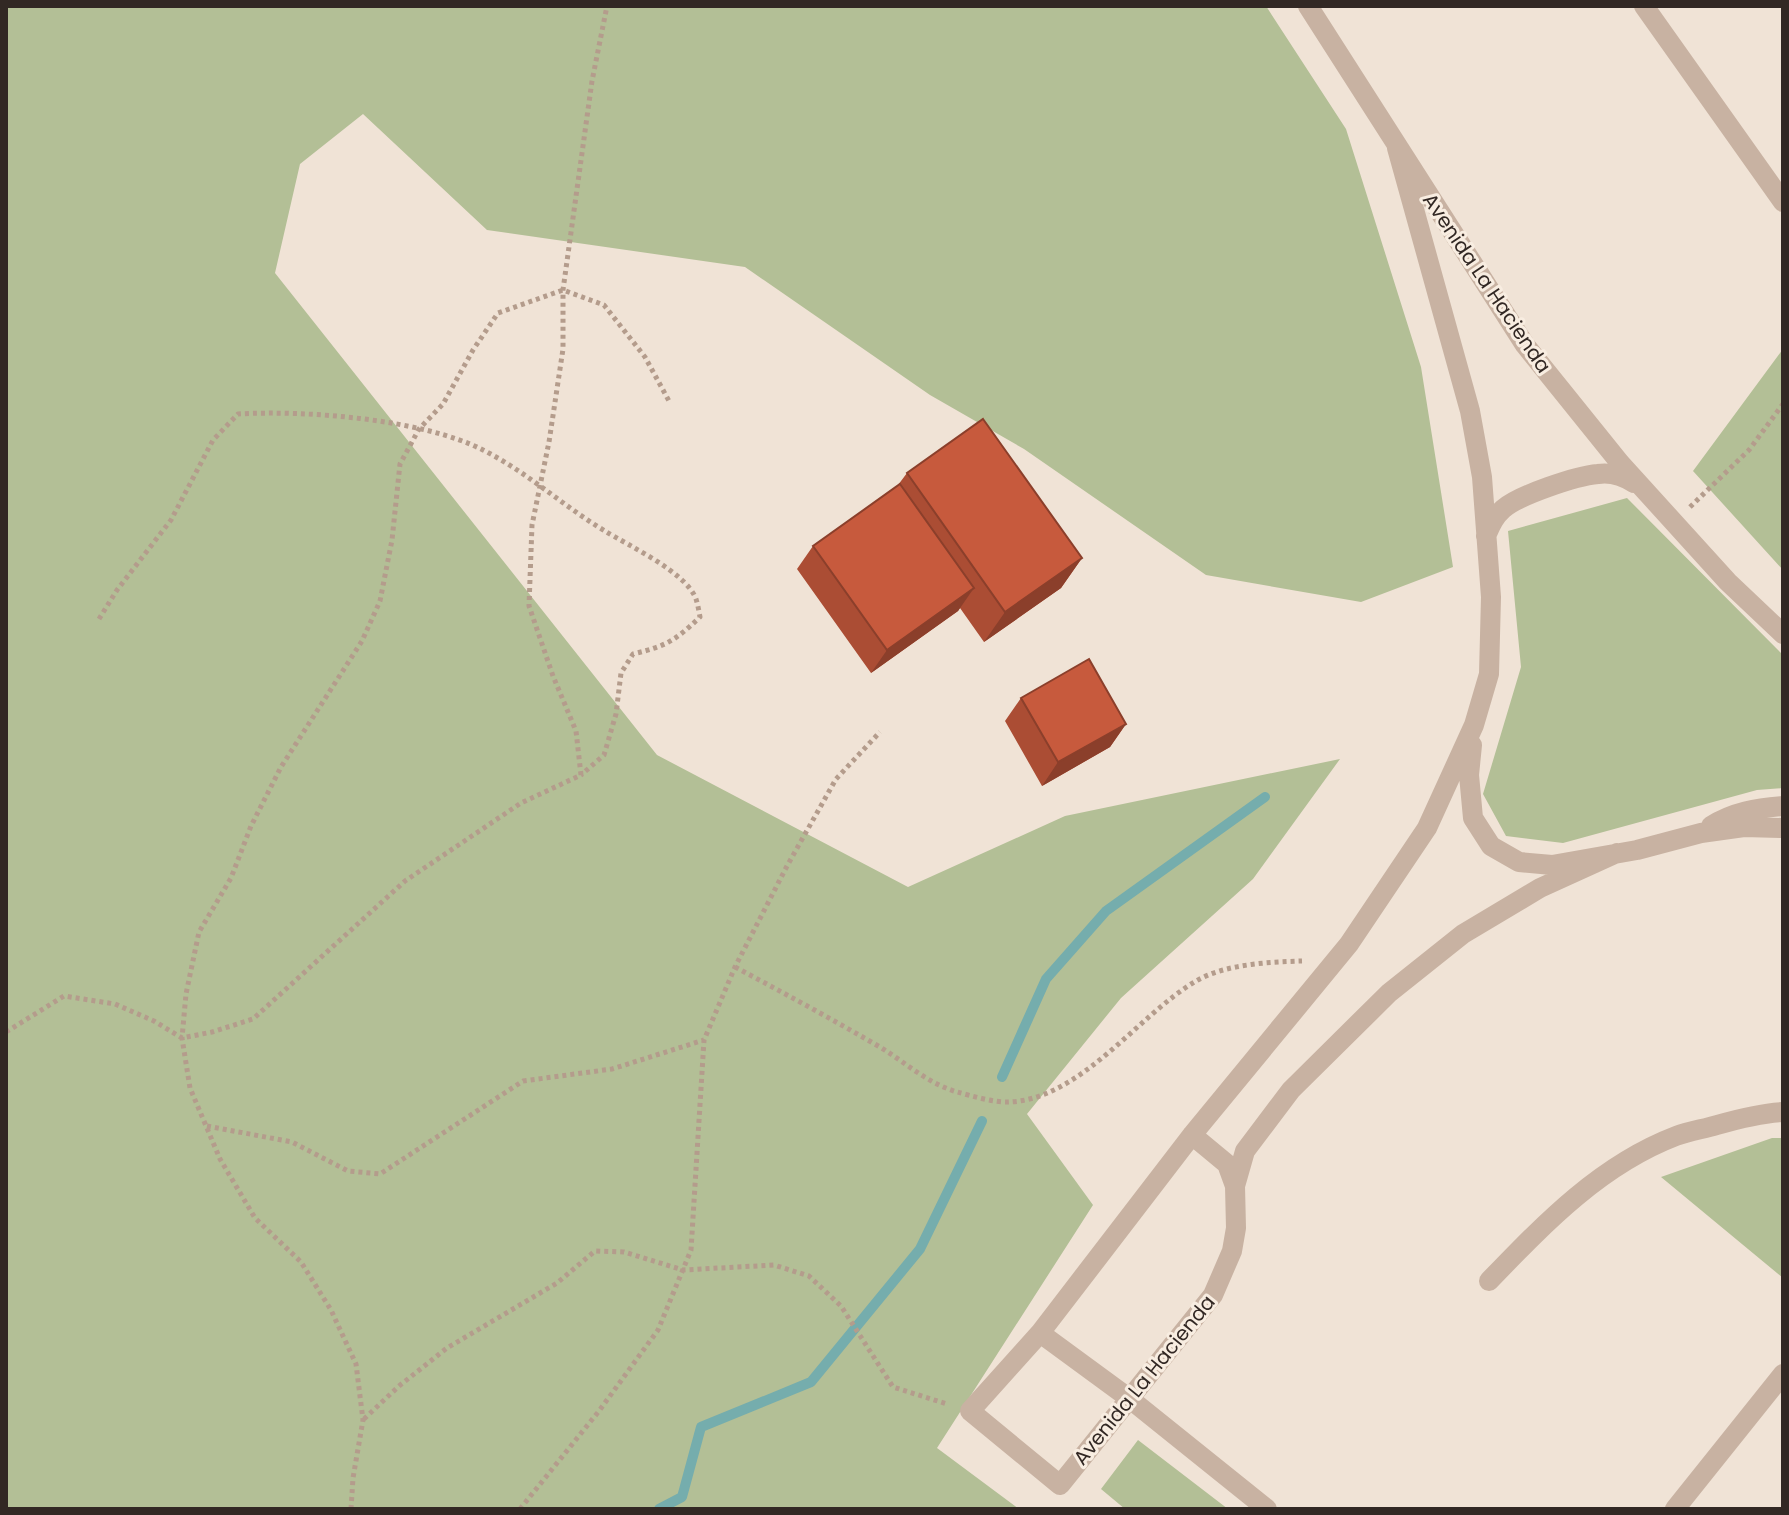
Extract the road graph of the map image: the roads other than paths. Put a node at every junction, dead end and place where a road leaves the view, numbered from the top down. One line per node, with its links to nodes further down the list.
1 (1308, 6): 3 (street, Avenida La Hacienda)
2 (1644, 6): 4 (street)
3 (1397, 148): 5 (street, Avenida La Hacienda); 6 (street, Avenida La Hacienda)
4 (1783, 202)
5 (1643, 489): 6 (street, Avenida La Hacienda); 7 (street, Avenida La Hacienda)
6 (1486, 536): 8 (street, Avenida La Hacienda)
7 (1783, 634)
8 (1474, 725): 12 (street, Avenida La Hacienda); 14 (street, Avenida La Hacienda)
9 (1783, 806): 11 (street, Avenida La Hacienda)
10 (1783, 828): 11 (street, Avenida La Hacienda)
11 (1701, 833): 12 (street, Avenida La Hacienda)
12 (1617, 853): 15 (street, Avenida La Hacienda)
13 (1783, 1112): 16 (street)
14 (1192, 1135): 15 (street); 17 (street, Avenida La Hacienda)
15 (1235, 1186): 19 (street, Avenida La Hacienda)
16 (1489, 1281)
17 (1040, 1333): 19 (street); 19 (street, Avenida La Hacienda)
18 (1783, 1374): 21 (street)
19 (1130, 1399): 20 (street)
20 (1267, 1509)
21 (1675, 1509)

